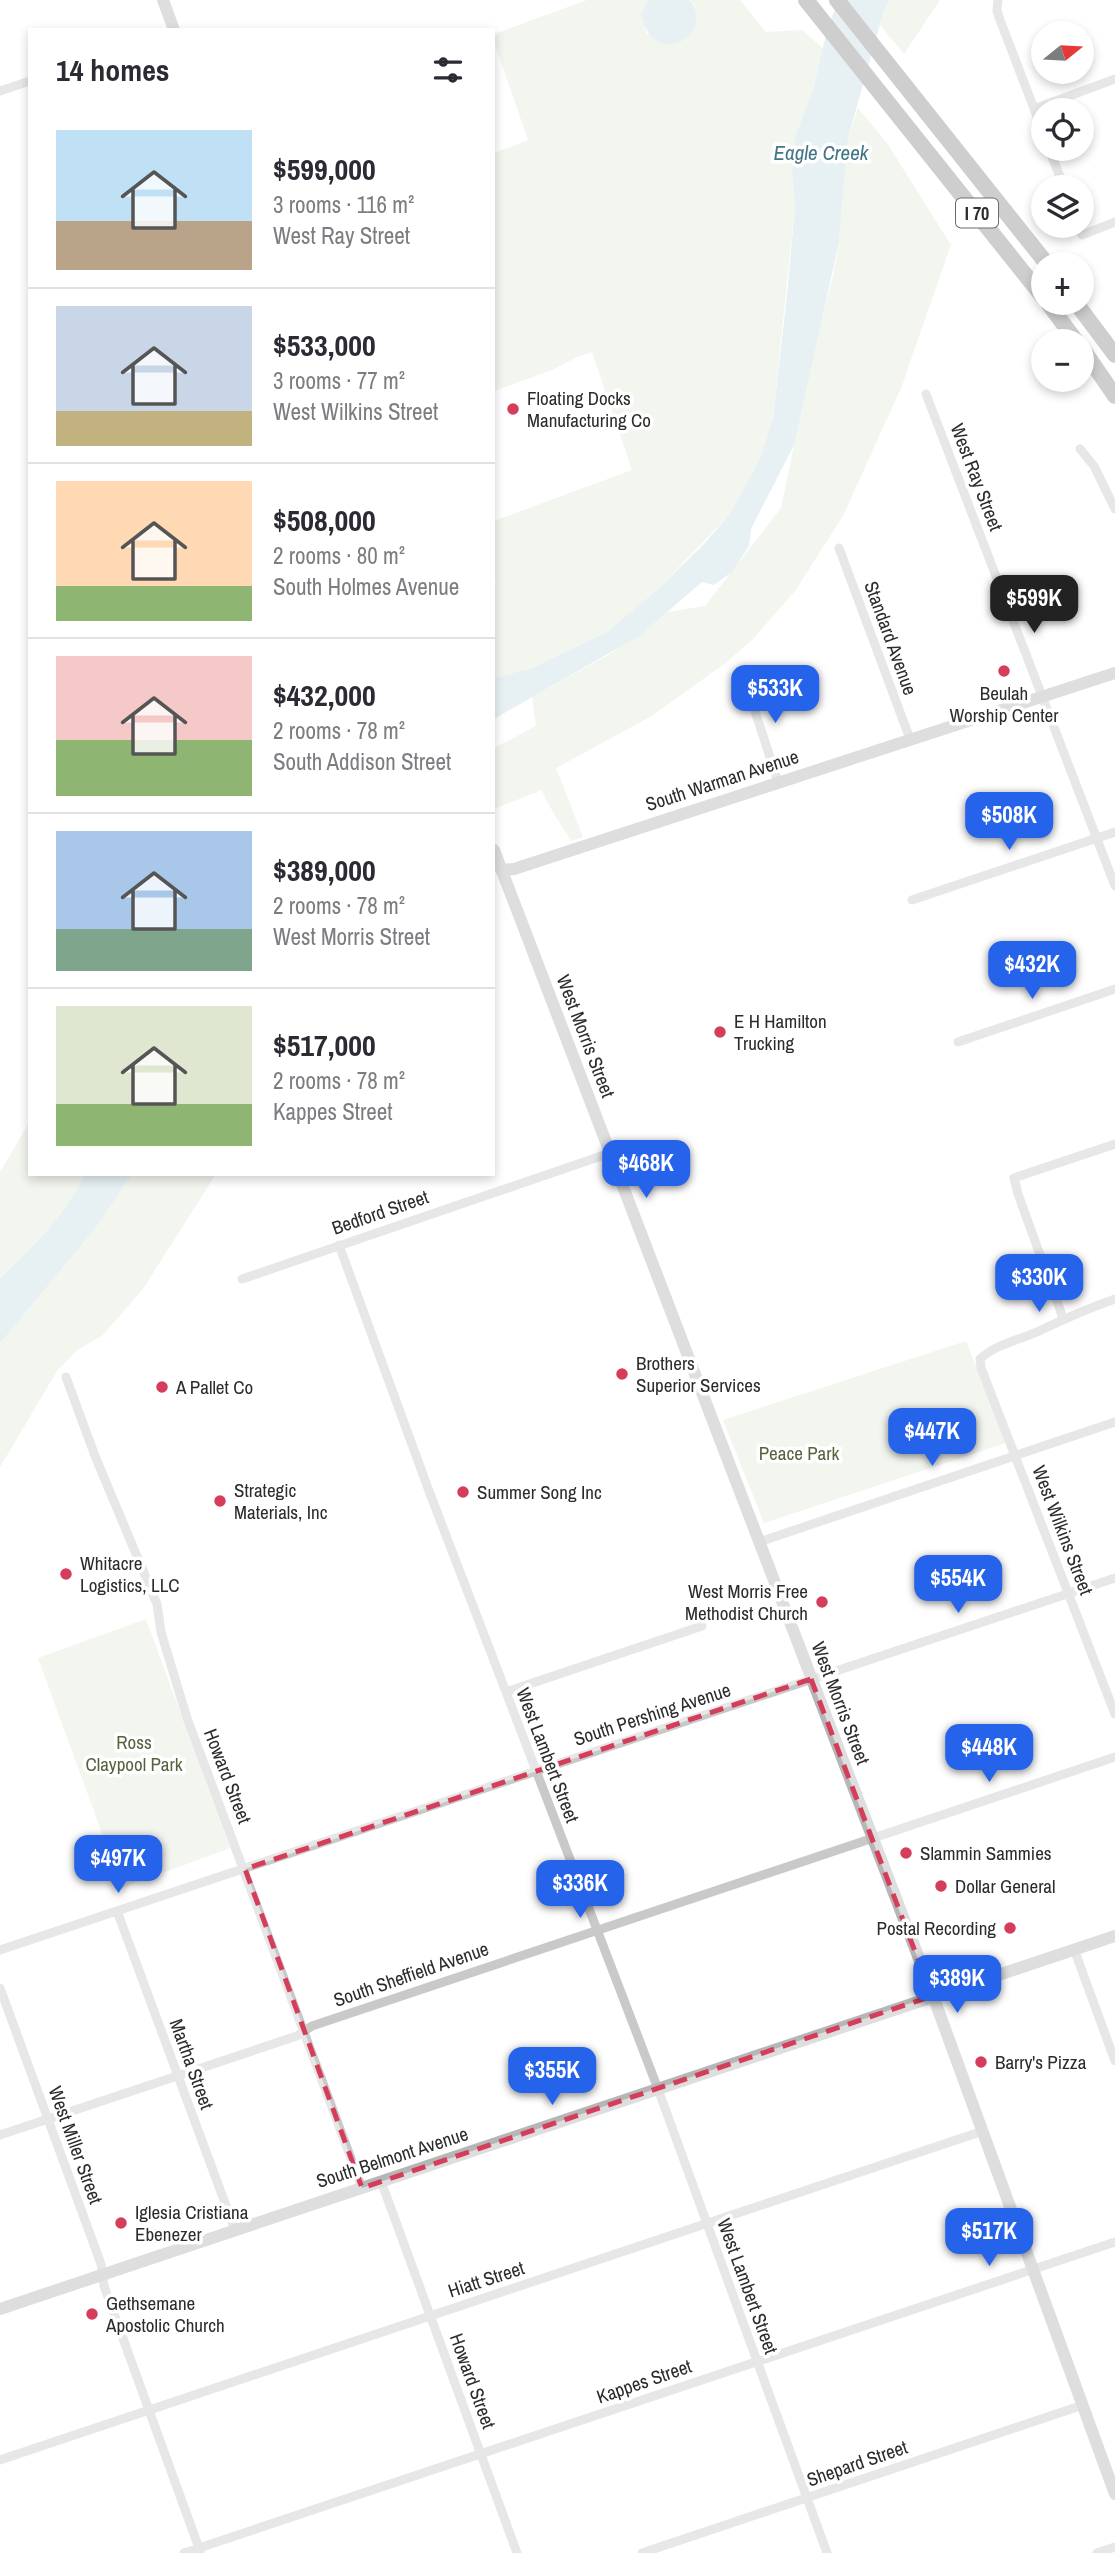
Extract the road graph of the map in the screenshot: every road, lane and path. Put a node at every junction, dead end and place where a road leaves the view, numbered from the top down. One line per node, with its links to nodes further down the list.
1 (163, 0): 5 (main road)
2 (806, 0): 14 (highway, I 70)
3 (836, 0): 13 (highway, I 70)
4 (998, 0): 10 (street)
5 (173, 28)
6 (1115, 79): 9 (street)
7 (28, 82): 8 (street)
8 (0, 91)
9 (1064, 98)
10 (1031, 101)
11 (1115, 222): 12 (street)
12 (1094, 227)
13 (1037, 252)
14 (1031, 282)
15 (1085, 315): 16 (highway)
16 (1115, 355)
17 (1094, 365): 19 (highway)
18 (926, 394): 25 (street, West Ray Street)
19 (1115, 396)
20 (1080, 449): 21 (street)
21 (1115, 509)
22 (839, 548): 26 (street, Standard Avenue)
23 (1115, 673): 25 (main road, South Warman Avenue)
24 (744, 677): 27 (street)
25 (1042, 696): 26 (main road, South Warman Avenue); 29 (street, West Ray Street)
26 (910, 739): 27 (main road, South Warman Avenue)
27 (778, 782): 31 (main road, South Warman Avenue)
28 (1115, 832): 29 (street)
29 (1097, 838): 32 (street, West Ray Street); 33 (street)
30 (495, 853): 31 (main road, West Morris Street)
31 (501, 870): 37 (main road, West Morris Street)
32 (1115, 886)
33 (912, 900)
34 (1115, 989): 35 (street)
35 (958, 1042)
36 (1115, 1143): 41 (street)
37 (610, 1153): 38 (street, Bedford Street); 45 (main road, West Morris Street)
38 (338, 1245): 39 (street, Bedford Street); 50 (street, West Lambert Street)
39 (242, 1279)
40 (1115, 1298): 41 (street)
41 (1063, 1318): 44 (street, West Wilkins Street)
42 (66, 1377): 55 (street, Howard Street)
43 (1115, 1422): 44 (street)
44 (1015, 1456): 45 (street); 47 (street, West Wilkins Street)
45 (759, 1542): 49 (main road, West Morris Street)
46 (1115, 1578): 47 (street, South Pershing Avenue)
47 (1069, 1594): 49 (street, South Pershing Avenue); 51 (street, West Wilkins Street)
48 (702, 1626): 50 (street)
49 (811, 1679): 53 (street, South Pershing Avenue); 54 (main road, West Morris Street)
50 (506, 1692): 53 (street, West Lambert Street)
51 (1115, 1714)
52 (1115, 1758): 54 (street, South Sheffield Avenue)
53 (536, 1771): 55 (street, South Pershing Avenue); 57 (street, West Lambert Street)
54 (873, 1838): 57 (street, South Sheffield Avenue); 62 (main road, West Morris Street)
55 (245, 1868): 56 (street, South Pershing Avenue); 63 (street, Howard Street)
56 (117, 1911): 59 (street, South Pershing Avenue); 65 (street, Martha Street)
57 (597, 1930): 63 (street, South Sheffield Avenue); 66 (street, West Lambert Street)
58 (1115, 1936): 60 (main road, South Belmont Avenue)
59 (0, 1950)
60 (1074, 1950): 62 (main road, South Belmont Avenue); 64 (street)
61 (0, 1987): 67 (street, West Miller Street)
62 (932, 1996): 66 (main road, South Belmont Avenue); 68 (main road, West Morris Street)
63 (304, 2031): 65 (street, South Sheffield Avenue); 71 (street, Howard Street)
64 (1115, 2062)
65 (178, 2075): 67 (street, South Sheffield Avenue); 73 (street, Martha Street)
66 (658, 2089): 70 (main road, South Belmont Avenue); 72 (street, West Lambert Street)
67 (48, 2119): 69 (street, South Sheffield Avenue); 76 (street, West Miller Street)
68 (983, 2131): 72 (street, Hiatt Street); 75 (main road, West Morris Street)
69 (0, 2135)
70 (381, 2181): 71 (main road, South Belmont Avenue); 78 (street, Howard Street)
71 (362, 2188): 73 (main road, South Belmont Avenue)
72 (707, 2223): 78 (street, Hiatt Street); 79 (street, West Lambert Street)
73 (234, 2230): 76 (main road, South Belmont Avenue)
74 (1115, 2242): 75 (street, Kappes Street)
75 (1034, 2269): 79 (street, Kappes Street); 80 (main road, West Morris Street)
76 (103, 2275): 77 (main road, South Belmont Avenue); 81 (street, West Miller Street)
77 (0, 2309)
78 (430, 2316): 81 (street, Hiatt Street); 82 (street, Howard Street)
79 (757, 2361): 82 (street, Kappes Street); 85 (street, West Lambert Street)
80 (1083, 2406): 84 (main road, West Morris Street); 85 (street, Shepard Street)
81 (150, 2410): 83 (street, Hiatt Street); 87 (street, West Miller Street)
82 (481, 2454): 87 (street, Kappes Street); 89 (street, Howard Street)
83 (0, 2460)
84 (1115, 2494)
85 (807, 2498): 90 (street, Shepard Street); 91 (street, West Lambert Street)
86 (1115, 2547): 92 (street)
87 (200, 2550): 88 (street, Kappes Street)
88 (184, 2553)
89 (517, 2553)
90 (642, 2553)
91 (827, 2553)
92 (1097, 2553)

